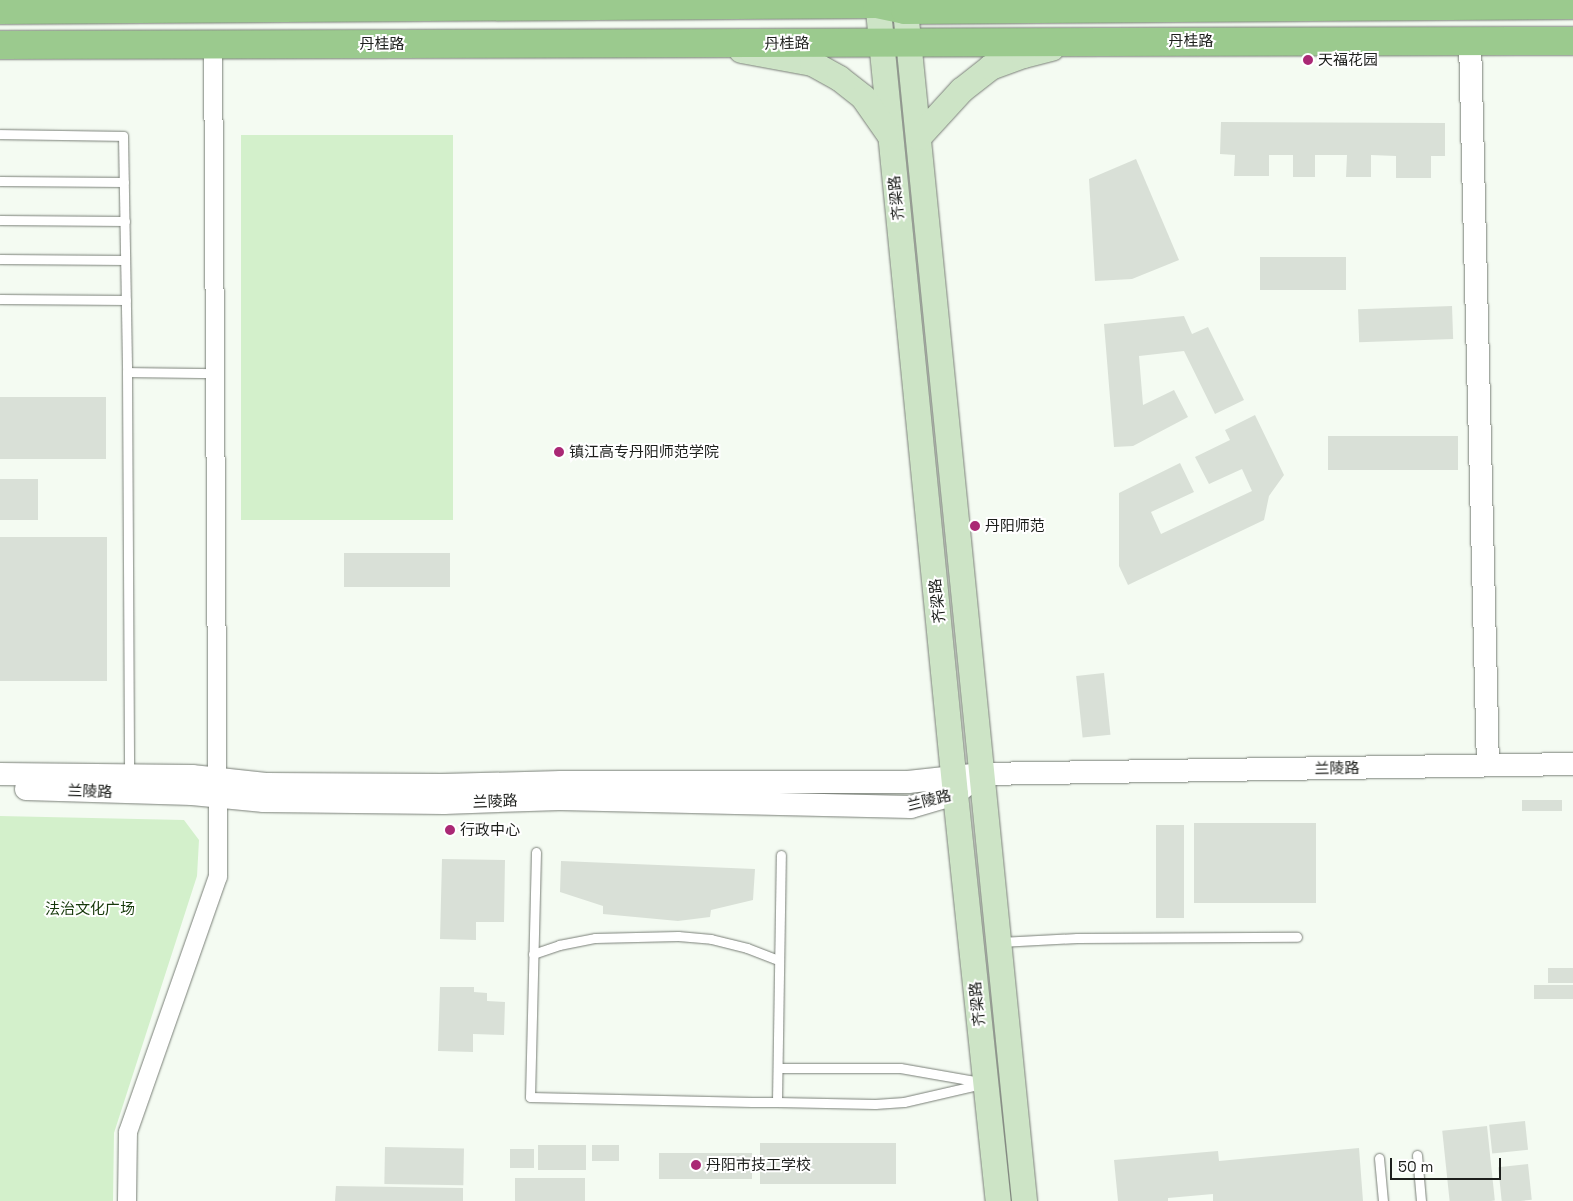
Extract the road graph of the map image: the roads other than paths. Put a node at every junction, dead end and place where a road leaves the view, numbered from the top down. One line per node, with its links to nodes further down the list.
1 (762, 0): 6 (main road)
2 (1008, 0): 7 (main road)
3 (877, 2): 4 (main road); 6 (main road); 13 (main road, 齐梁路)
4 (905, 5): 7 (main road); 9 (main road, 齐梁路)
5 (1573, 5): 7 (main road)
6 (724, 6): 8 (main road)
7 (1081, 8)
8 (0, 10)
9 (908, 41): 10 (main road, 丹桂路); 13 (main road, 丹桂路); 19 (main road, 齐梁路)
10 (1084, 41): 11 (main road, 丹桂路); 19 (main road)
11 (1470, 41): 12 (main road, 丹桂路); 31 (street)
12 (1573, 41)
13 (880, 42): 14 (main road, 丹桂路); 18 (main road, 齐梁路)
14 (712, 43): 15 (main road, 丹桂路); 18 (main road)
15 (213, 44): 16 (main road, 丹桂路); 29 (street)
16 (0, 45)
17 (0, 134): 21 (lane)
18 (890, 136): 35 (main road, 齐梁路)
19 (918, 138): 33 (main road, 齐梁路)
20 (0, 181): 21 (lane)
21 (124, 182): 23 (lane)
22 (0, 220): 23 (lane)
23 (125, 221): 25 (lane)
24 (0, 260): 25 (lane)
25 (125, 260): 27 (lane)
26 (0, 299): 27 (lane)
27 (126, 300): 28 (lane)
28 (127, 372): 29 (lane); 34 (lane)
29 (215, 373): 36 (street)
30 (1573, 764): 31 (street, 兰陵路)
31 (1488, 765): 33 (street, 兰陵路)
32 (0, 774): 34 (street, 兰陵路)
33 (982, 774): 35 (street, 兰陵路); 41 (main road, 齐梁路)
34 (129, 775): 36 (street, 兰陵路)
35 (955, 785): 36 (street, 兰陵路); 45 (main road, 齐梁路)
36 (217, 788): 37 (street, 兰陵路); 49 (street)
37 (0, 789)
38 (536, 852): 42 (lane)
39 (781, 855): 43 (lane)
40 (1297, 937): 41 (lane)
41 (998, 942): 51 (main road, 齐梁路)
42 (533, 954): 43 (lane); 46 (lane)
43 (779, 960): 44 (lane)
44 (778, 1068): 45 (lane); 46 (lane)
45 (986, 1083): 46 (lane); 50 (main road, 齐梁路)
46 (778, 1102)
47 (1417, 1155): 53 (lane)
48 (1379, 1158): 52 (lane)
49 (127, 1201)
50 (998, 1201)
51 (1024, 1201)
52 (1384, 1201)
53 (1421, 1201)

